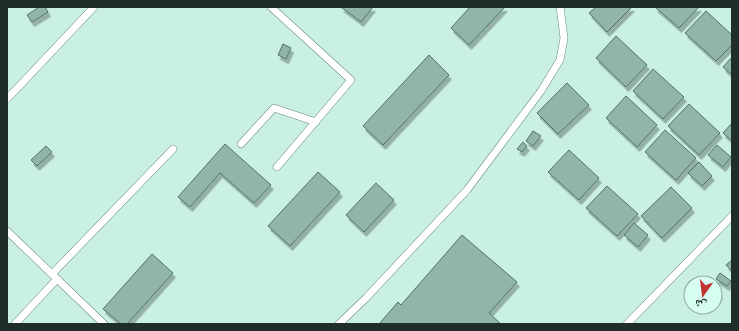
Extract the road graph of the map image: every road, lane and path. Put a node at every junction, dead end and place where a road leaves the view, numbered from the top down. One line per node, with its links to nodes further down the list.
1 (94, 7): 4 (lane)
2 (271, 7): 5 (lane)
3 (560, 7): 14 (lane)
4 (7, 99)
5 (316, 122): 6 (lane); 8 (lane)
6 (241, 144)
7 (173, 149): 11 (lane)
8 (278, 167)
9 (732, 216): 15 (lane)
10 (7, 231): 11 (lane)
11 (54, 276): 12 (lane); 13 (lane)
12 (15, 324)
13 (104, 324)
14 (339, 324)
15 (627, 324)

